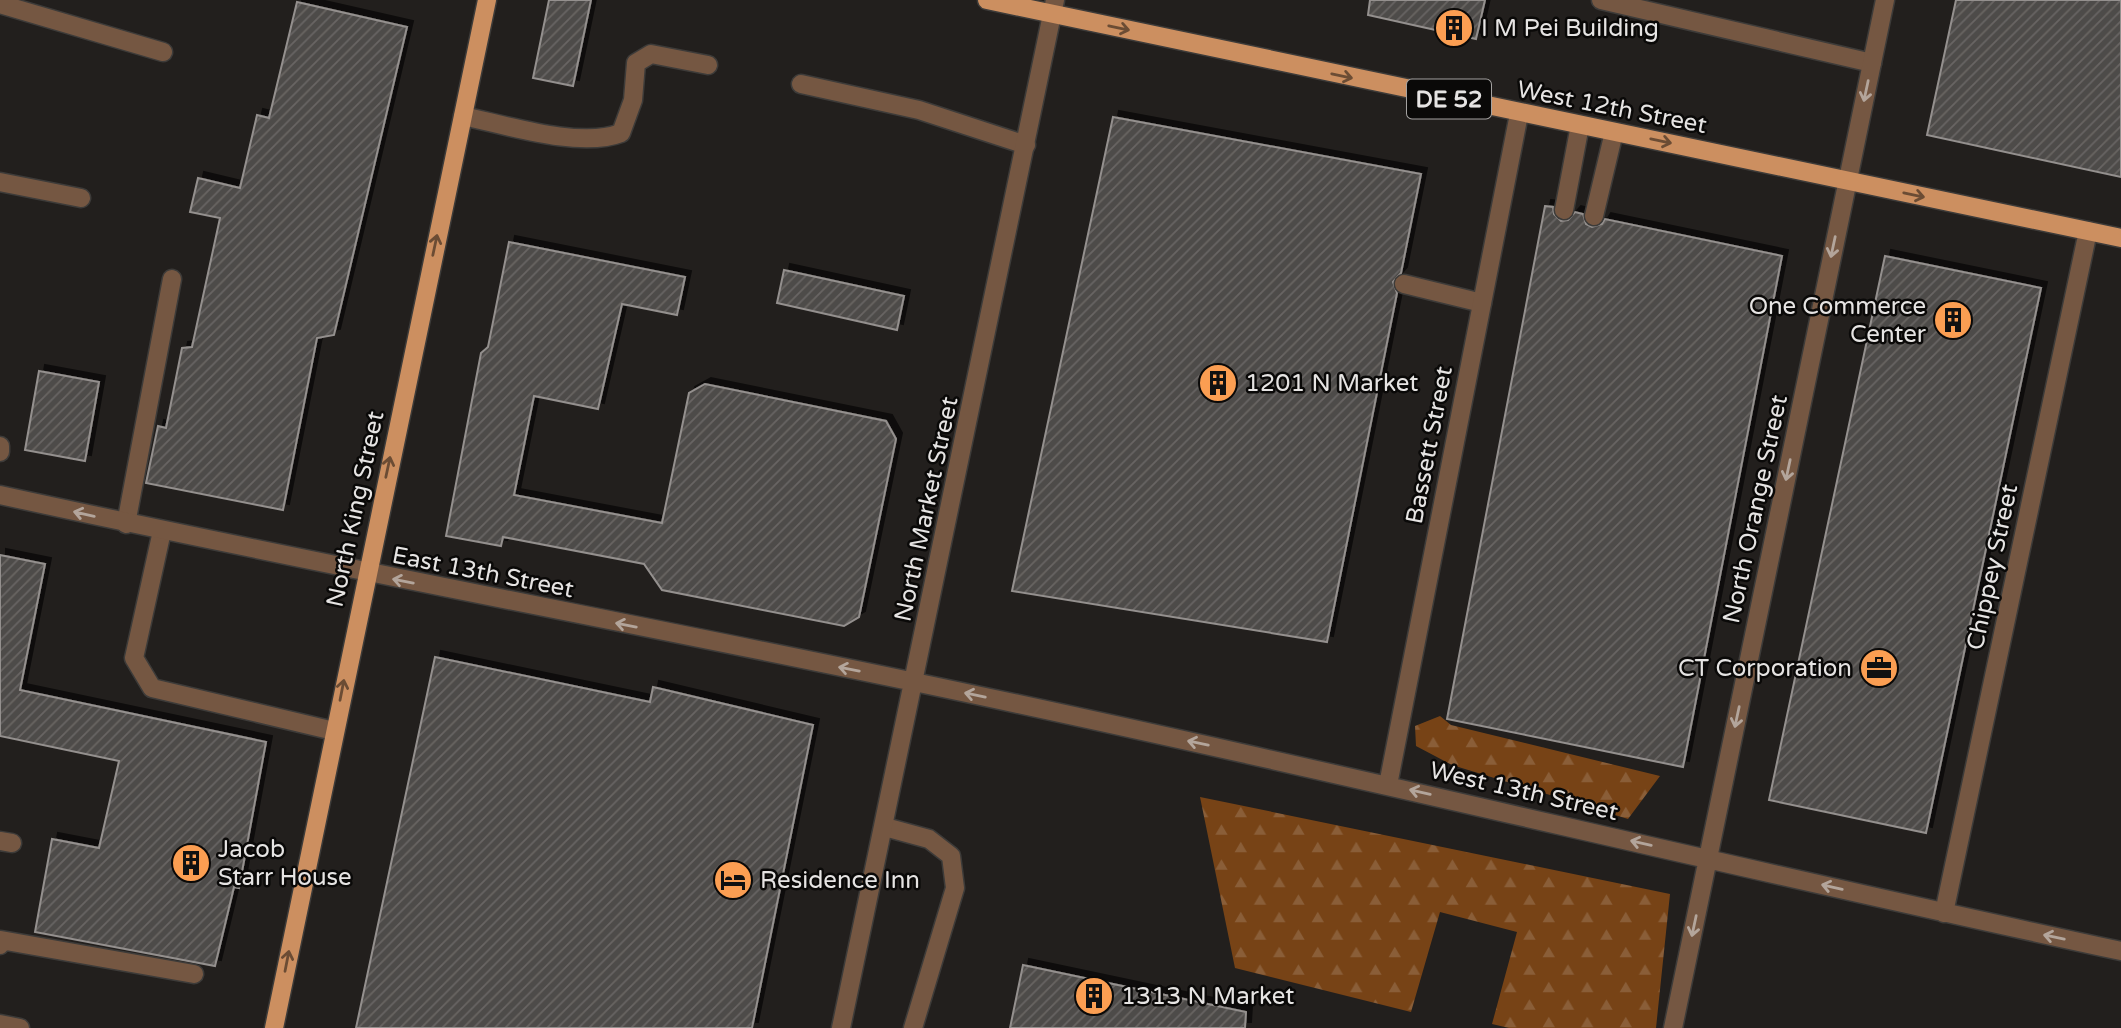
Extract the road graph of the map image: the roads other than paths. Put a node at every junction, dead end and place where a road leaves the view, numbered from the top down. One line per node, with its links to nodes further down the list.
1 (487, 0): 12 (main road, North King Street)
2 (986, 0): 6 (main road, DE 52)
3 (1601, 0): 8 (street)
4 (1885, 0): 8 (street, North Orange Street)
5 (0, 4): 7 (street)
6 (1054, 7): 11 (main road, West 12th Street / DE 52, one-way to 11); 15 (street, North Market Street)
7 (163, 52)
8 (1872, 63): 16 (street, North Orange Street, one-way to 16)
9 (708, 65): 12 (street)
10 (801, 84): 15 (street)
11 (1519, 114): 13 (main road, West 12th Street / DE 52); 25 (street, Bassett Street)
12 (463, 116): 31 (main road, North King Street, one-way to 12)
13 (1580, 125): 14 (main road, West 12th Street / DE 52); 19 (street)
14 (1614, 132): 16 (main road, West 12th Street / DE 52, one-way to 16); 20 (street)
15 (1026, 145): 32 (street, North Market Street)
16 (1847, 180): 21 (main road, West 12th Street / DE 52, one-way to 21); 36 (street, North Orange Street, one-way to 36)
17 (0, 182): 18 (street)
18 (81, 198)
19 (1564, 210)
20 (1594, 216)
21 (2088, 231): 22 (main road, West 12th Street / DE 52); 37 (street, Chippey Street)
22 (2121, 238)
23 (172, 279): 29 (street)
24 (1404, 284): 25 (street)
25 (1482, 303): 34 (street, Bassett Street)
26 (0, 446): 27 (street)
27 (0, 452)
28 (0, 495): 29 (street, East 13th Street, one-way to 28)
29 (126, 523): 30 (street, East 13th Street)
30 (162, 531): 31 (street, East 13th Street); 33 (street)
31 (366, 574): 32 (street, East 13th Street, one-way to 31); 33 (main road, North King Street, one-way to 31)
32 (916, 683): 34 (street, West 13th Street, one-way to 32); 35 (street, North Market Street)
33 (334, 731): 43 (main road, North King Street, one-way to 33)
34 (1388, 785): 36 (street, West 13th Street, one-way to 34)
35 (885, 827): 44 (street, North Market Street); 45 (street)
36 (1708, 859): 37 (street, West 13th Street, one-way to 36); 46 (street, North Orange Street, one-way to 46)
37 (1944, 913): 39 (street, West 13th Street, one-way to 37)
38 (0, 942): 40 (street)
39 (2121, 951)
40 (194, 974)
41 (0, 1024): 42 (street)
42 (20, 1028)
43 (274, 1028)
44 (842, 1028)
45 (913, 1028)
46 (1673, 1028)

